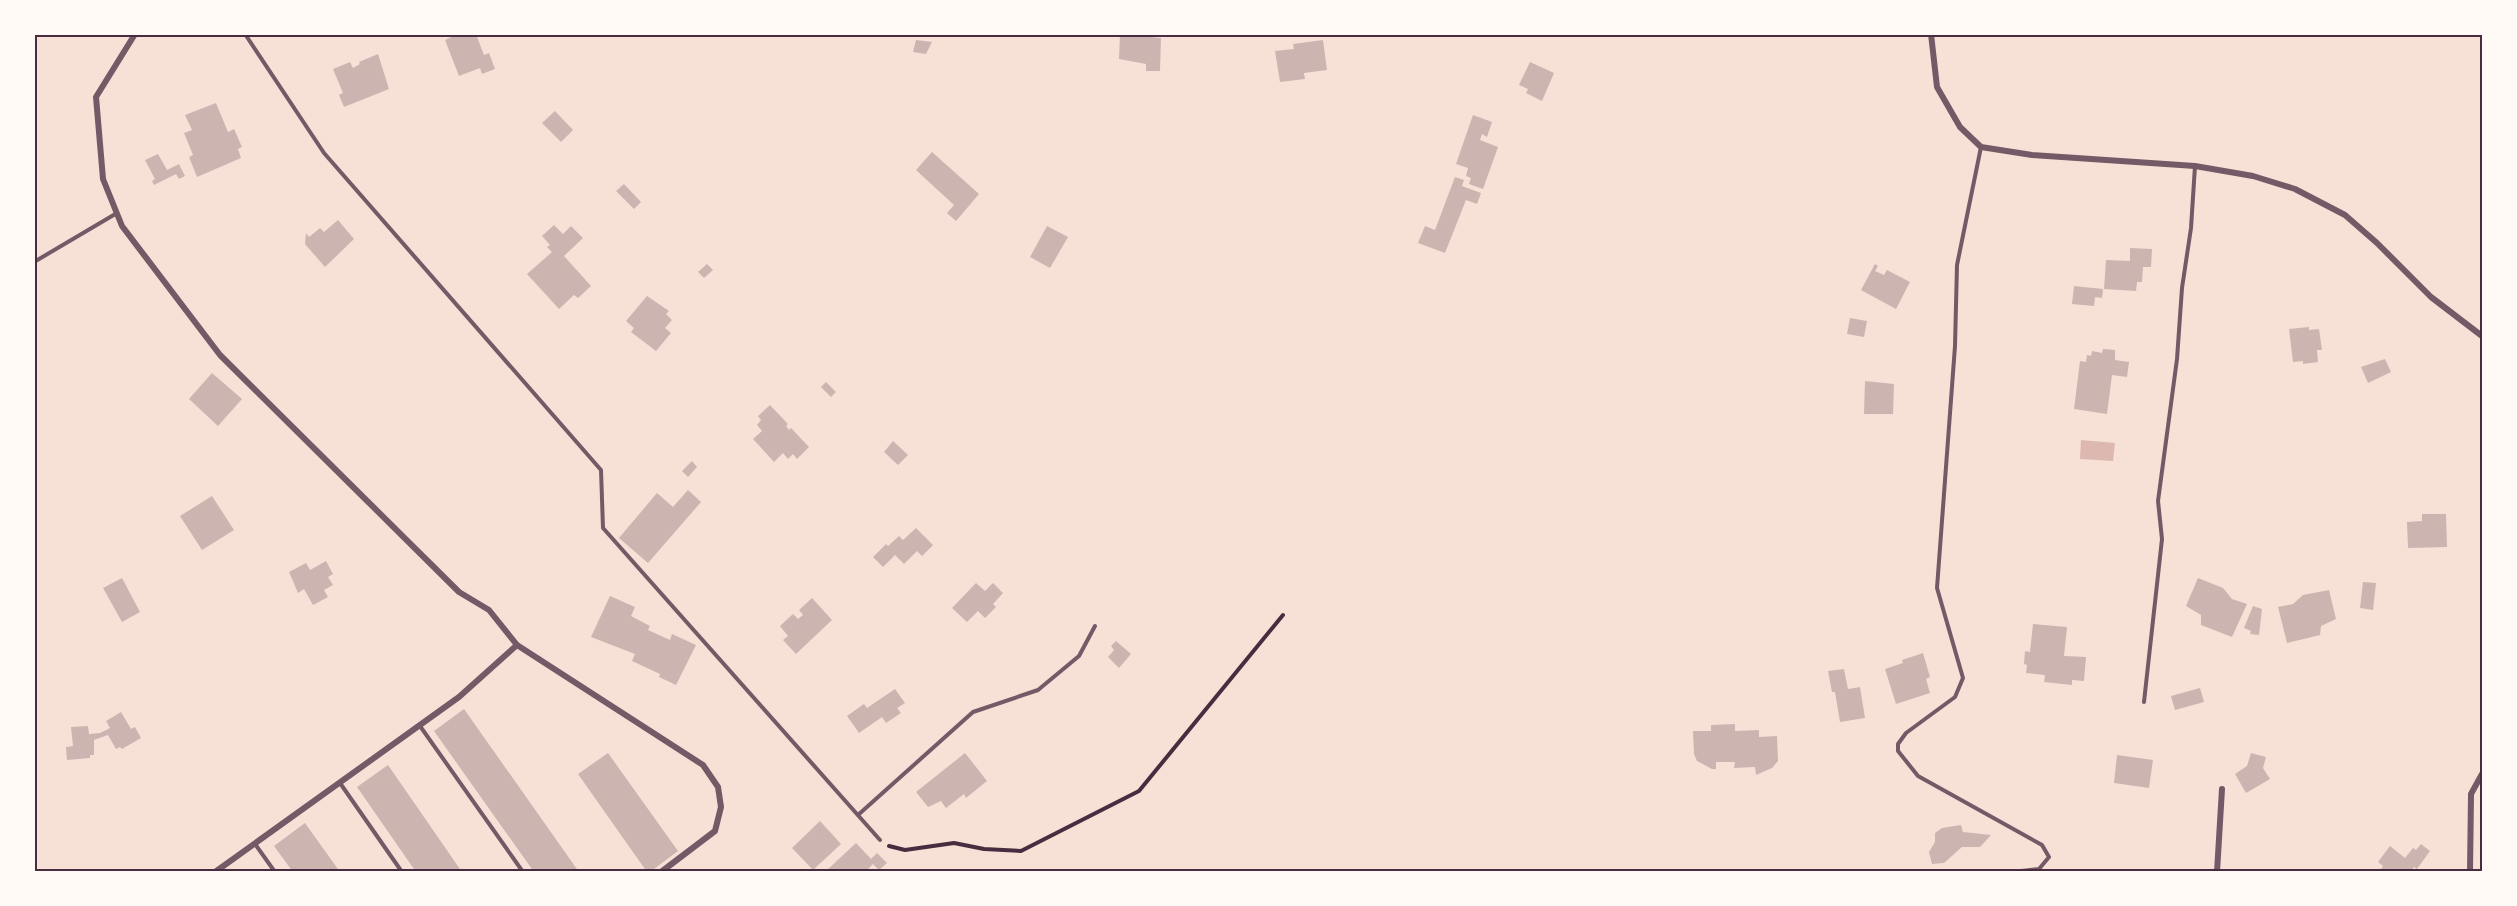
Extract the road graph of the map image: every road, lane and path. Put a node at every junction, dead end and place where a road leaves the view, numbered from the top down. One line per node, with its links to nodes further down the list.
1 (135, 34): 6 (street)
2 (245, 34): 17 (lane)
3 (1931, 34): 4 (street)
4 (1981, 147): 5 (street); 25 (lane)
5 (2195, 166): 8 (street); 12 (lane)
6 (117, 213): 7 (lane); 11 (street)
7 (34, 262)
8 (2482, 336)
9 (1283, 615): 18 (path)
10 (1095, 627): 17 (lane)
11 (517, 645): 13 (street); 24 (street)
12 (2144, 702)
13 (420, 725): 15 (street); 23 (lane)
14 (2482, 774): 27 (street)
15 (339, 782): 19 (street); 22 (lane)
16 (2222, 789): 26 (street)
17 (858, 815): 18 (lane)
18 (880, 840)
19 (254, 843): 20 (street); 21 (lane)
20 (215, 872)
21 (275, 872)
22 (402, 872)
23 (523, 872)
24 (661, 872)
25 (2013, 872)
26 (2217, 872)
27 (2470, 872)

